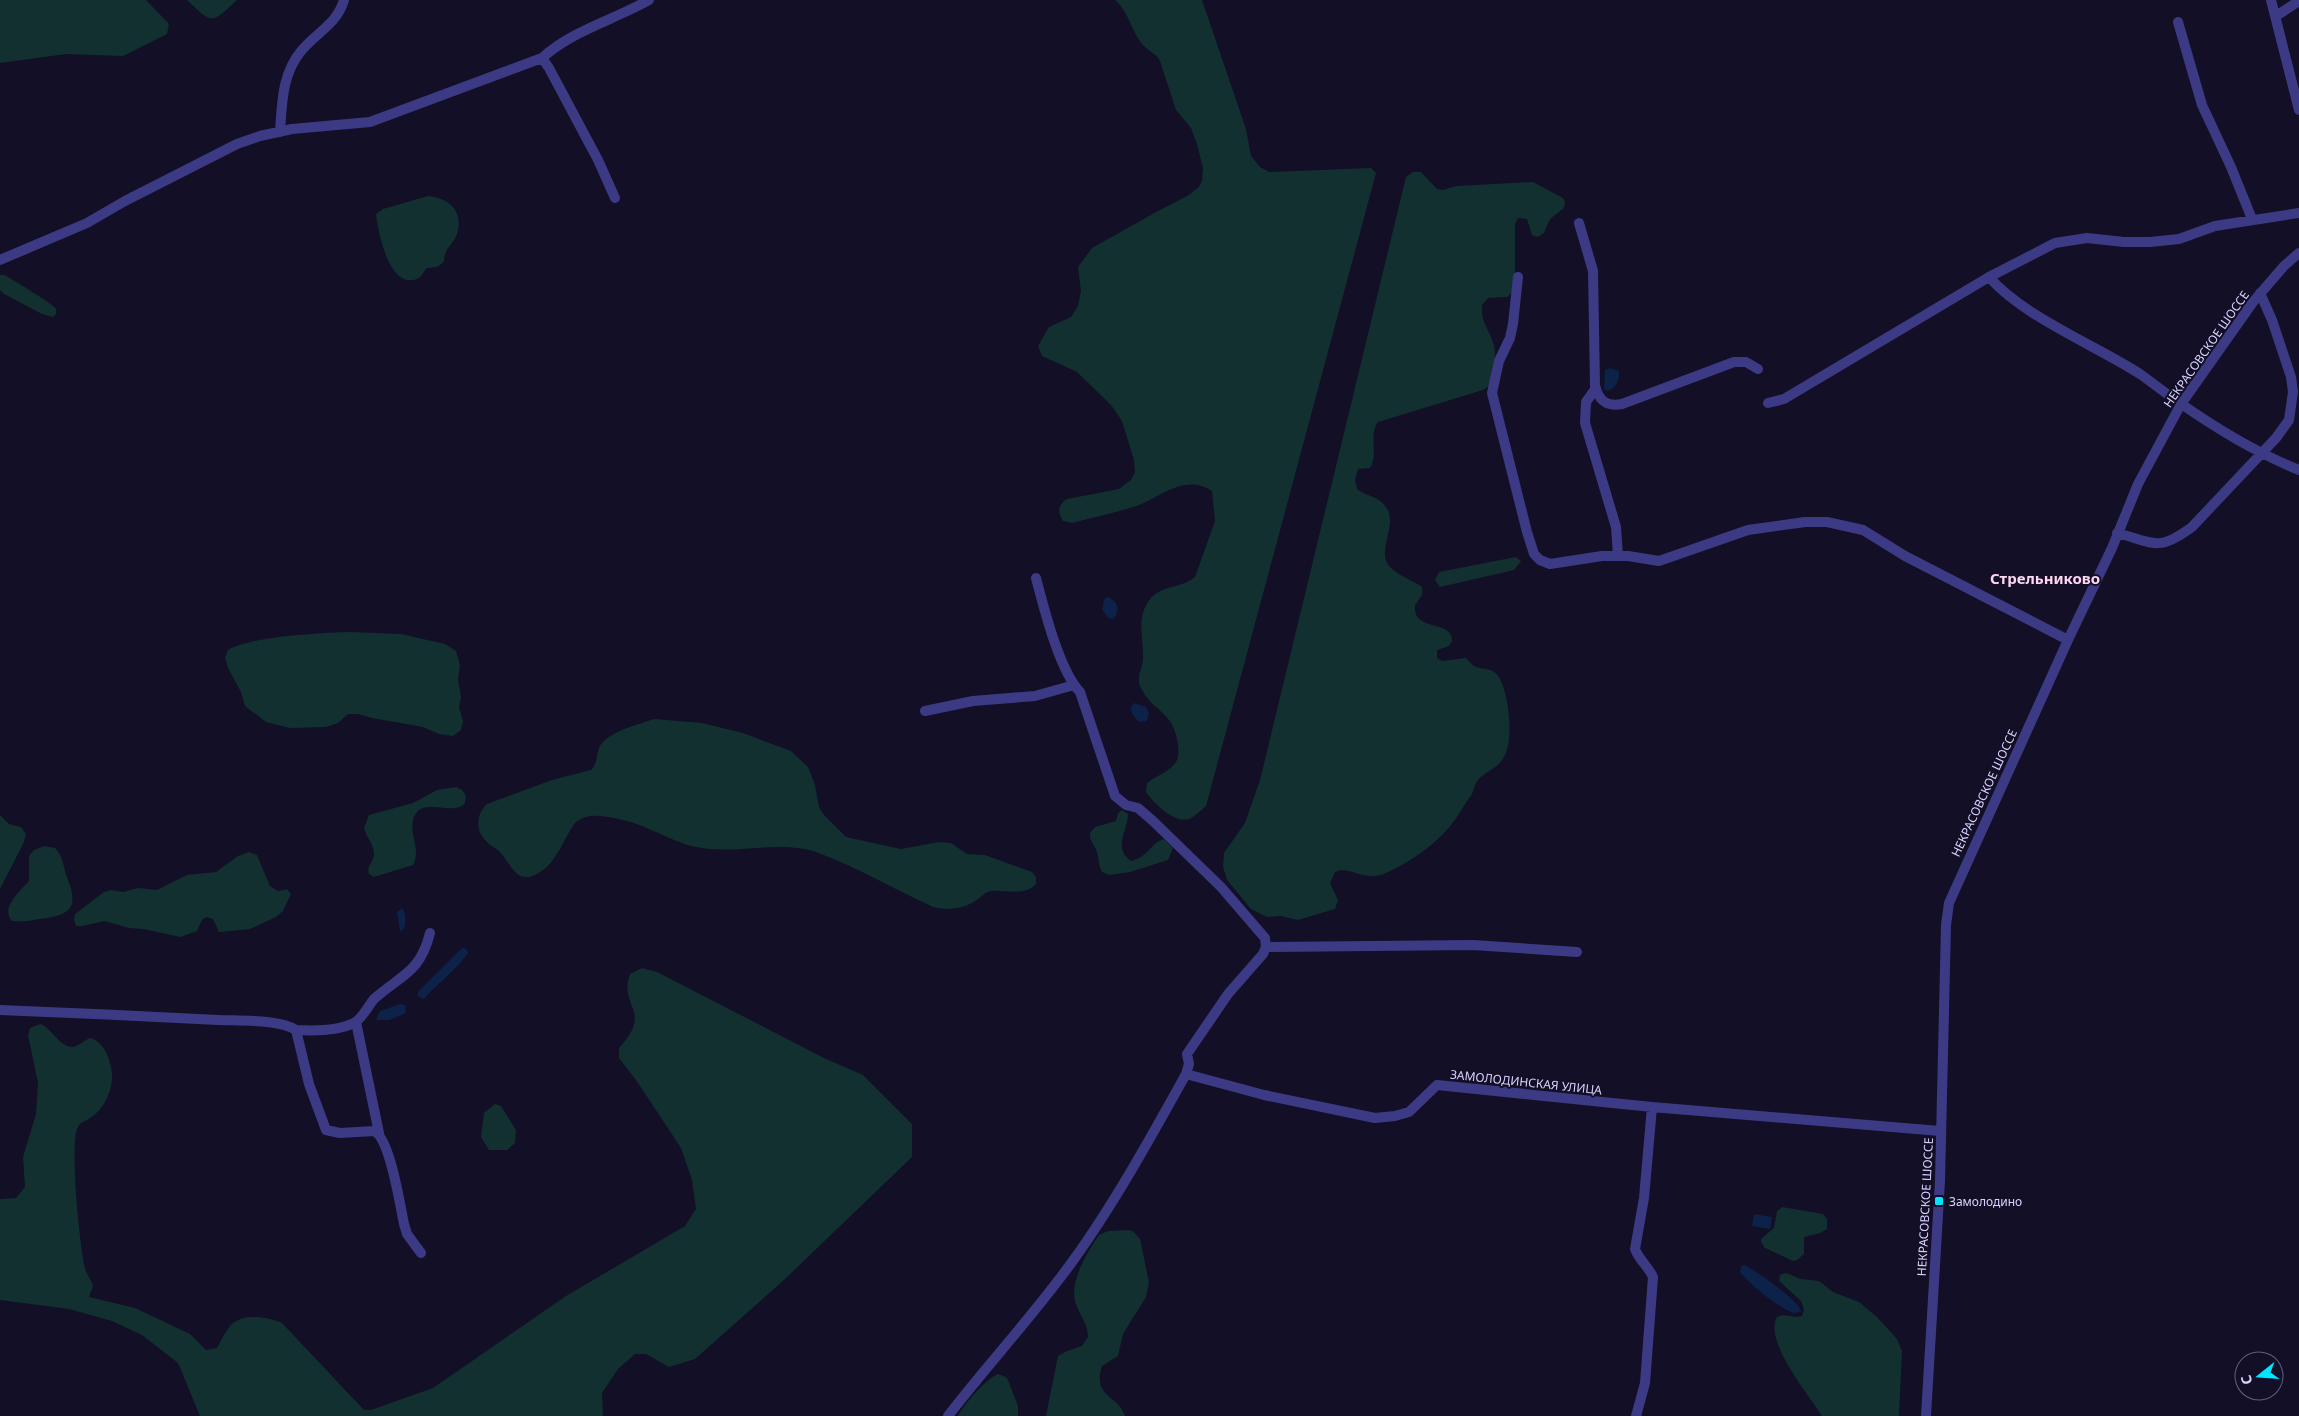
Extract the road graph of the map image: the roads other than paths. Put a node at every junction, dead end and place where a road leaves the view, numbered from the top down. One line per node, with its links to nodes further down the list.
1 (344, 0): 9 (street)
2 (650, 0): 7 (street)
3 (2271, 0): 5 (street)
4 (2299, 1): 5 (street)
5 (2276, 16): 8 (street)
6 (2178, 22): 12 (street)
7 (542, 58): 9 (street); 10 (street)
8 (2299, 110)
9 (280, 132): 15 (street)
10 (615, 198)
11 (2299, 213): 12 (street)
12 (2252, 220): 17 (street)
13 (1579, 223): 20 (street)
14 (2299, 253): 18 (street, НЕКРАСОВСКОЕ ШОССЕ)
15 (0, 260)
16 (1518, 277): 26 (street)
17 (1990, 277): 21 (street); 22 (street)
18 (2260, 293): 22 (street, НЕКРАСОВСКОЕ ШОССЕ); 23 (street)
19 (1758, 369): 20 (street)
20 (1596, 388): 26 (street)
21 (1768, 402)
22 (2181, 404): 23 (street); 25 (street, НЕКРАСОВСКОЕ ШОССЕ)
23 (2261, 454): 24 (street); 25 (street)
24 (2299, 470)
25 (2117, 533): 28 (street, НЕКРАСОВСКОЕ ШОССЕ)
26 (1618, 556): 28 (street)
27 (1036, 578): 29 (street)
28 (2068, 640): 39 (street, НЕКРАСОВСКОЕ ШОССЕ)
29 (1074, 685): 30 (street); 32 (street)
30 (925, 711)
31 (430, 933): 35 (street)
32 (1266, 947): 33 (street); 37 (street)
33 (1577, 952)
34 (0, 1010): 36 (street)
35 (356, 1022): 36 (street); 40 (street)
36 (296, 1030): 40 (street)
37 (1186, 1074): 38 (street, ЗАМОЛОДИНСКАЯ УЛИЦА); 42 (street)
38 (1652, 1107): 39 (street, ЗАМОЛОДИНСКАЯ УЛИЦА); 43 (street)
39 (1940, 1131): 44 (street, НЕКРАСОВСКОЕ ШОССЕ)
40 (379, 1133): 41 (street)
41 (421, 1252)
42 (948, 1416)
43 (1636, 1416)
44 (1926, 1416)

